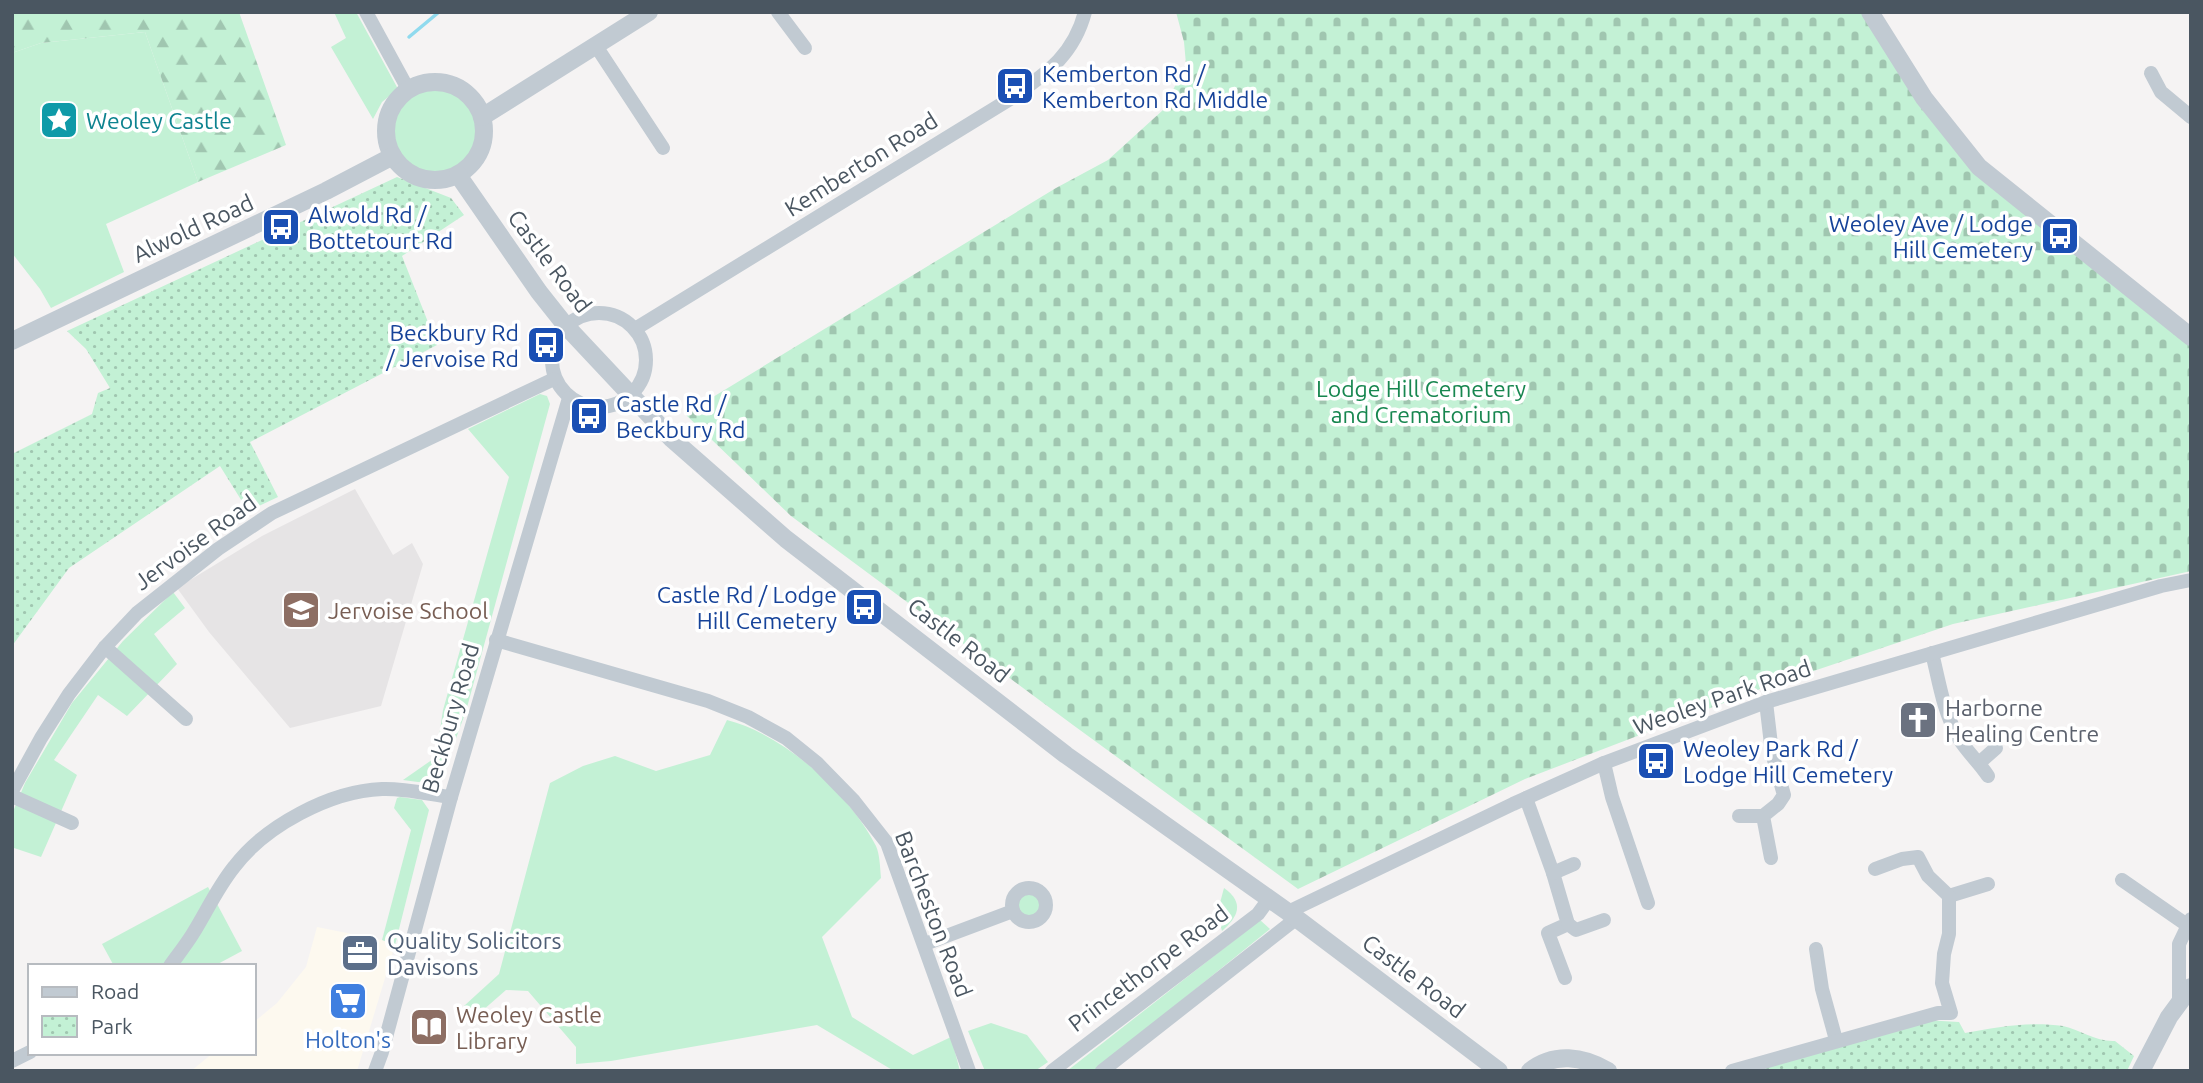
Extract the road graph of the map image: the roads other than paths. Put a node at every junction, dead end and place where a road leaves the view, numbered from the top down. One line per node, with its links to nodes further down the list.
1 (366, 12): 9 (street)
2 (649, 12): 6 (street)
3 (778, 12): 7 (street)
4 (1084, 12): 16 (street, Kemberton Road)
5 (1870, 12): 17 (street)
6 (596, 46): 10 (street); 12 (street)
7 (805, 48)
8 (2151, 74): 11 (street)
9 (408, 89): 10 (street); 13 (street)
10 (482, 117): 14 (street)
11 (2191, 117)
12 (663, 148)
13 (393, 156): 14 (street); 18 (street, Alwold Road)
14 (458, 175): 15 (street, Castle Road)
15 (566, 326): 16 (street); 19 (street); 20 (street, Castle Road)
16 (635, 329): 20 (street)
17 (2191, 337)
18 (12, 341)
19 (554, 379): 21 (street); 24 (street, Jervoise Road)
20 (630, 396): 21 (street); 45 (street, Castle Road)
21 (569, 398): 23 (street, Beckbury Road)
22 (2191, 580): 25 (street, Weoley Park Road)
23 (496, 640): 33 (street, Beckbury Road); 52 (street, Barcheston Road)
24 (105, 647): 27 (street); 32 (street, Jervoise Road)
25 (1932, 653): 26 (street, Weoley Park Road); 30 (street)
26 (1766, 702): 29 (street, Weoley Park Road); 36 (street)
27 (187, 719)
28 (1996, 748): 30 (street)
29 (1604, 763): 34 (street, Weoley Park Road); 46 (street)
30 (1979, 763): 31 (street)
31 (1988, 776)
32 (12, 794): 37 (street)
33 (451, 797): 54 (street); 59 (street, Beckbury Road)
34 (1525, 798): 41 (street); 48 (street, Weoley Park Road)
35 (1739, 816): 36 (street)
36 (1763, 816): 38 (street)
37 (72, 823)
38 (1771, 858)
39 (1574, 864): 41 (street)
40 (1875, 869): 44 (street)
41 (1553, 873): 51 (street)
42 (2122, 880): 50 (street)
43 (1988, 884): 44 (street)
44 (1949, 896): 58 (street)
45 (1269, 899): 48 (street, Castle Road); 65 (street, Princethorpe Road)
46 (1648, 903)
47 (1013, 911): 52 (street)
48 (1293, 915): 66 (street); 67 (street, Castle Road)
49 (1604, 920): 51 (street)
50 (2189, 922): 57 (street)
51 (1568, 924): 55 (street)
52 (925, 944): 64 (street, Barcheston Road)
53 (1816, 949): 58 (street)
54 (171, 964)
55 (1565, 978)
56 (2191, 987): 57 (street)
57 (2179, 1002): 71 (street)
58 (1836, 1040): 70 (street)
59 (382, 1052): 62 (street, Beckbury Road); 63 (street, Beckbury Road)
60 (28, 1053): 61 (street)
61 (12, 1061)
62 (375, 1071)
63 (387, 1071)
64 (969, 1071)
65 (1052, 1071)
66 (1102, 1071)
67 (1499, 1071)
68 (1530, 1071): 69 (street)
69 (1608, 1071)
70 (1732, 1071)
71 (2141, 1071)

